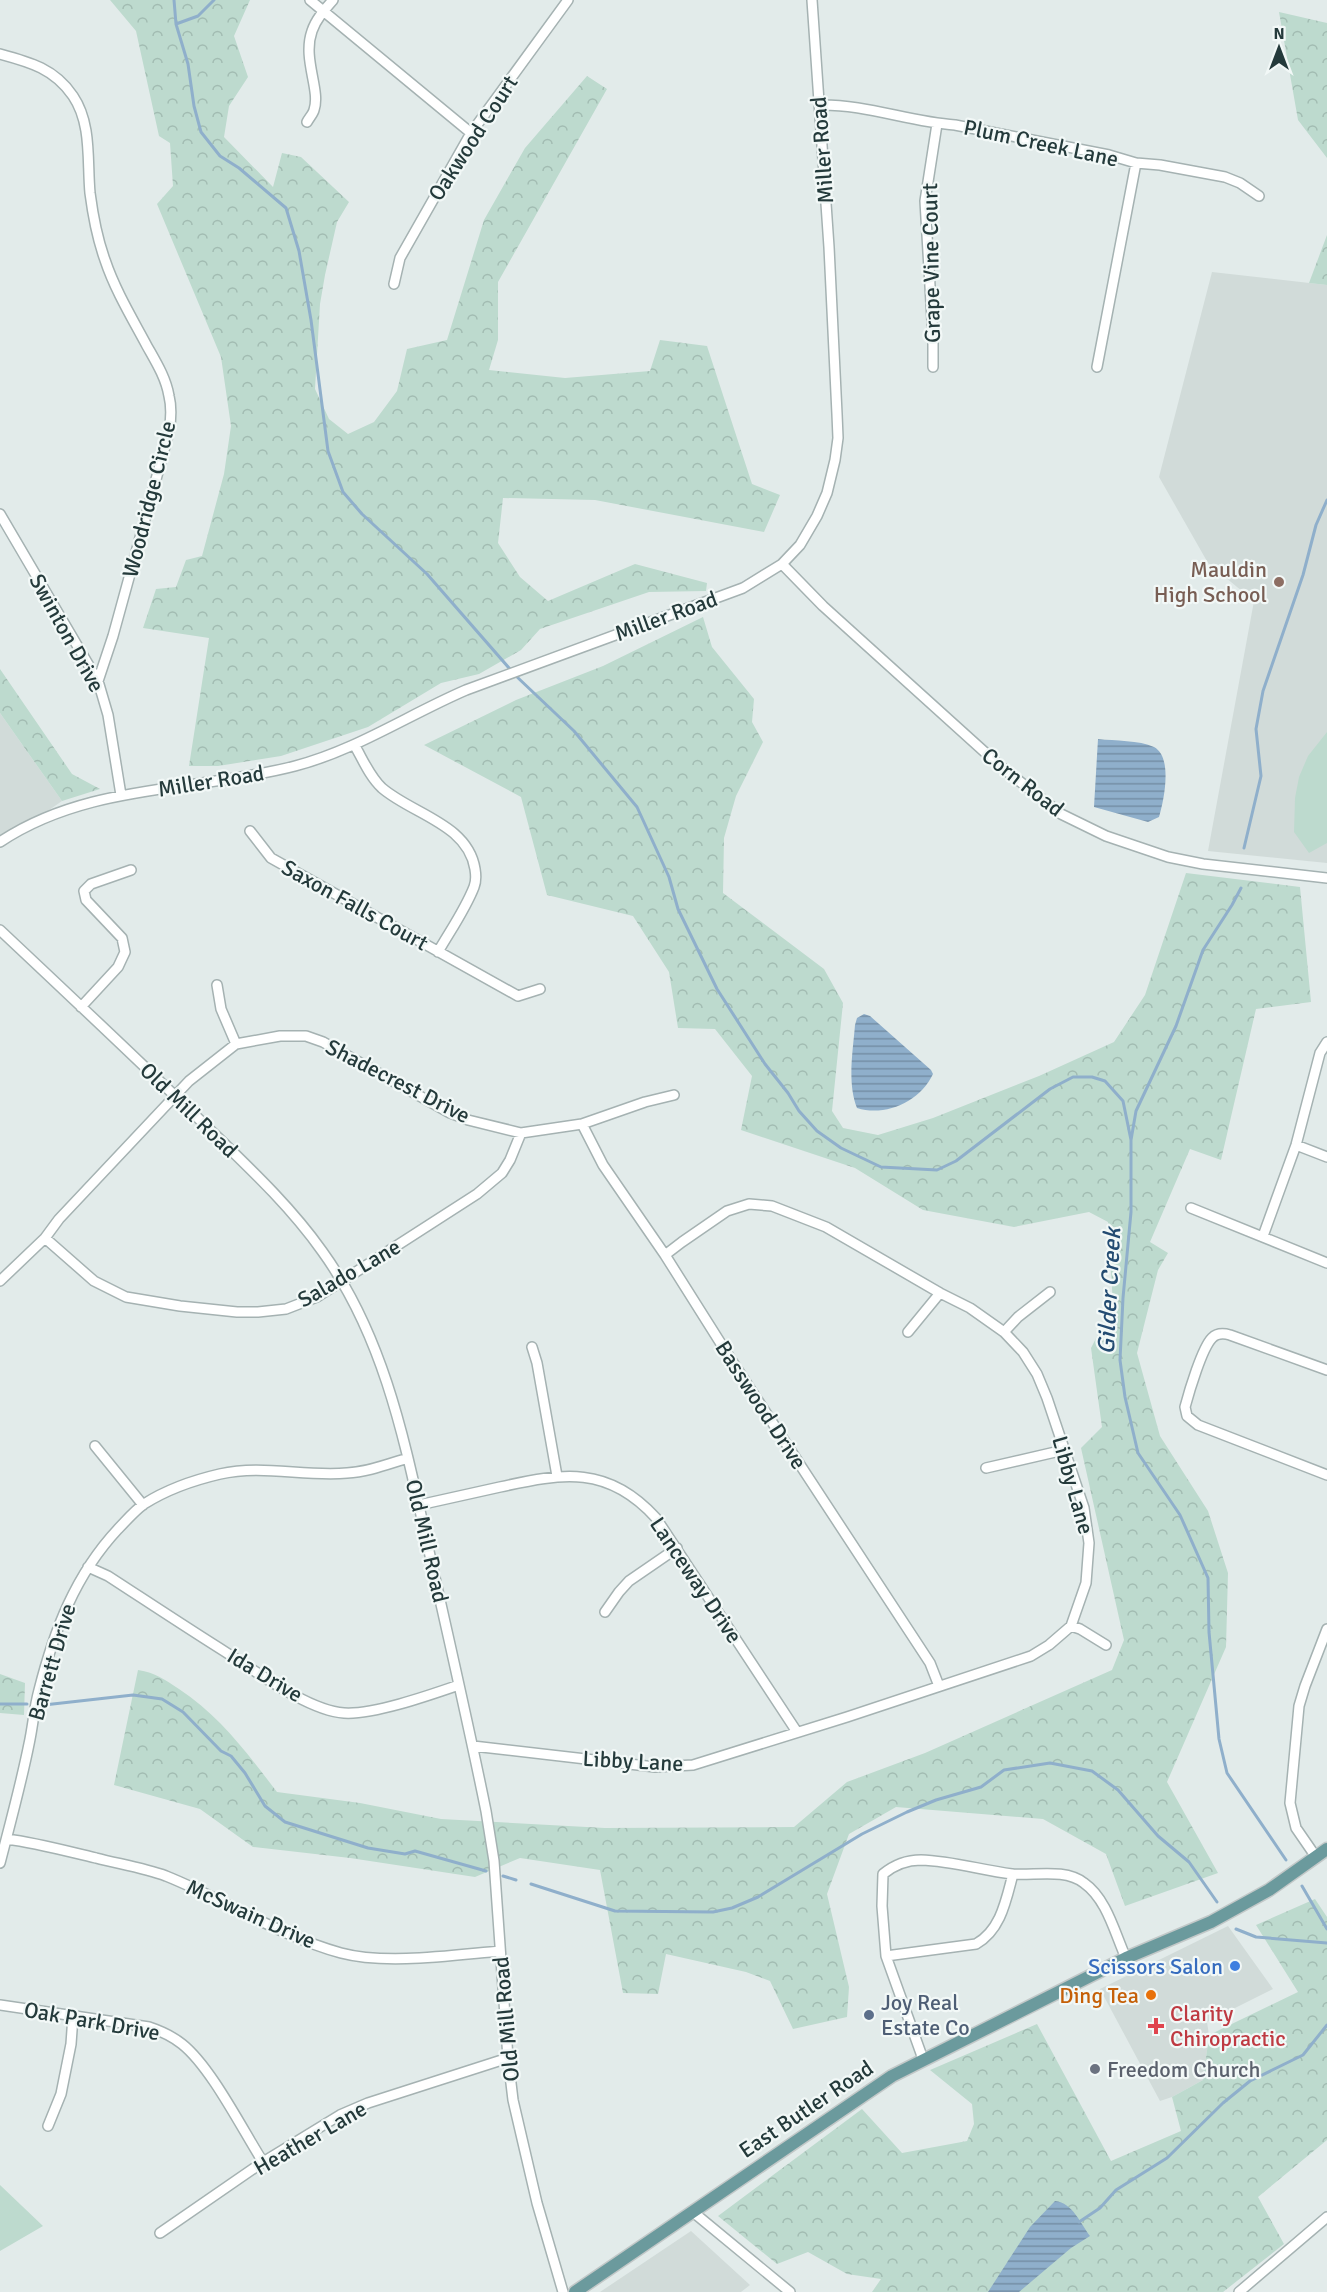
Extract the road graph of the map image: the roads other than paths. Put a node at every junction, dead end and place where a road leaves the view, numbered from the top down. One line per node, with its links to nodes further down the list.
1 (310, 0): 5 (street)
2 (333, 0): 5 (street)
3 (568, 0): 10 (street, Oakwood Court)
4 (812, 0): 7 (street, Miller Road)
5 (323, 11): 8 (street); 10 (street)
6 (0, 54): 18 (street, Woodridge Circle)
7 (819, 105): 9 (street, Plum Creek Lane); 17 (street, Miller Road)
8 (307, 122)
9 (937, 124): 11 (street, Plum Creek Lane); 14 (street, Grape Vine Court)
10 (471, 133): 13 (street, Oakwood Court)
11 (1136, 163): 12 (street, Plum Creek Lane); 15 (street)
12 (1259, 196)
13 (394, 284)
14 (933, 367)
15 (1097, 367)
16 (0, 514): 18 (street, Swinton Drive)
17 (782, 564): 19 (street, Miller Road); 24 (street, Corn Road)
18 (98, 681): 20 (street, Swinton Drive)
19 (355, 746): 20 (street, Miller Road); 26 (street)
20 (121, 795): 22 (street, Miller Road)
21 (250, 831): 26 (street, Saxon Falls Court)
22 (0, 842)
23 (131, 870): 29 (street)
24 (1327, 878)
25 (0, 930): 29 (street, Old Mill Road)
26 (438, 952): 28 (street, Saxon Falls Court)
27 (217, 985): 31 (street)
28 (540, 989)
29 (81, 1007): 34 (street, Old Mill Road)
30 (1327, 1042): 32 (street)
31 (236, 1044): 34 (street, Shadecrest Drive); 36 (street, Shadecrest Drive)
32 (1324, 1054): 37 (street)
33 (674, 1095): 35 (street, Shadecrest Drive)
34 (176, 1096): 41 (street, Shadecrest Drive); 45 (street, Old Mill Road)
35 (582, 1124): 36 (street, Shadecrest Drive); 42 (street, Basswood Drive)
36 (521, 1133): 45 (street, Salado Lane)
37 (1296, 1145): 38 (street); 40 (street)
38 (1327, 1157)
39 (1191, 1208): 40 (street)
40 (1263, 1236): 43 (street)
41 (45, 1238): 44 (street, Shadecrest Drive); 45 (street, Salado Lane)
42 (665, 1255): 47 (street, Libby Lane); 67 (street, Basswood Drive)
43 (1327, 1263)
44 (0, 1281)
45 (341, 1281): 54 (street, Old Mill Road)
46 (1050, 1292): 49 (street)
47 (940, 1293): 48 (street); 49 (street, Libby Lane)
48 (908, 1332)
49 (1004, 1332): 53 (street, Libby Lane)
50 (532, 1347): 57 (street)
51 (1327, 1370): 56 (street)
52 (95, 1446): 58 (street)
53 (1064, 1450): 55 (street); 63 (street, Libby Lane)
54 (408, 1458): 58 (street, Barrett Drive); 59 (street, Old Mill Road)
55 (986, 1468)
56 (1327, 1475)
57 (557, 1476): 59 (street, Lanceway Drive); 60 (street, Lanceway Drive)
58 (143, 1505): 61 (street, Barrett Drive)
59 (419, 1505): 66 (street, Old Mill Road)
60 (677, 1548): 62 (street); 68 (street, Lanceway Drive)
61 (88, 1567): 66 (street, Ida Drive); 70 (street, Barrett Drive)
62 (605, 1612)
63 (1071, 1626): 65 (street); 67 (street, Libby Lane)
64 (1327, 1629): 72 (street)
65 (1106, 1645)
66 (459, 1685): 69 (street, Old Mill Road)
67 (939, 1686): 68 (street, Libby Lane)
68 (796, 1732): 69 (street, Libby Lane)
69 (472, 1746): 75 (street, Old Mill Road)
70 (7, 1839): 73 (street, Barrett Drive); 75 (street, McSwain Drive)
71 (1327, 1849): 72 (main road, East Butler Road)
72 (1316, 1857): 77 (main road, East Butler Road)
73 (0, 1863)
74 (1012, 1874): 76 (street); 76 (street); 77 (street)
75 (500, 1951): 80 (street, Old Mill Road)
76 (886, 1956): 81 (street)
77 (1126, 1958): 81 (main road, East Butler Road)
78 (0, 2005): 79 (street, Oak Park Drive)
79 (73, 2016): 82 (street); 83 (street, Oak Park Drive)
80 (507, 2058): 83 (street, Heather Lane); 87 (street, Old Mill Road)
81 (923, 2059): 84 (main road, East Butler Road)
82 (48, 2126)
83 (263, 2162): 86 (street, Heather Lane)
84 (693, 2212): 88 (main road, East Butler Road); 89 (street)
85 (1327, 2217): 90 (street)
86 (160, 2233)
87 (563, 2292)
88 (575, 2292)
89 (790, 2292)
90 (1239, 2292)

